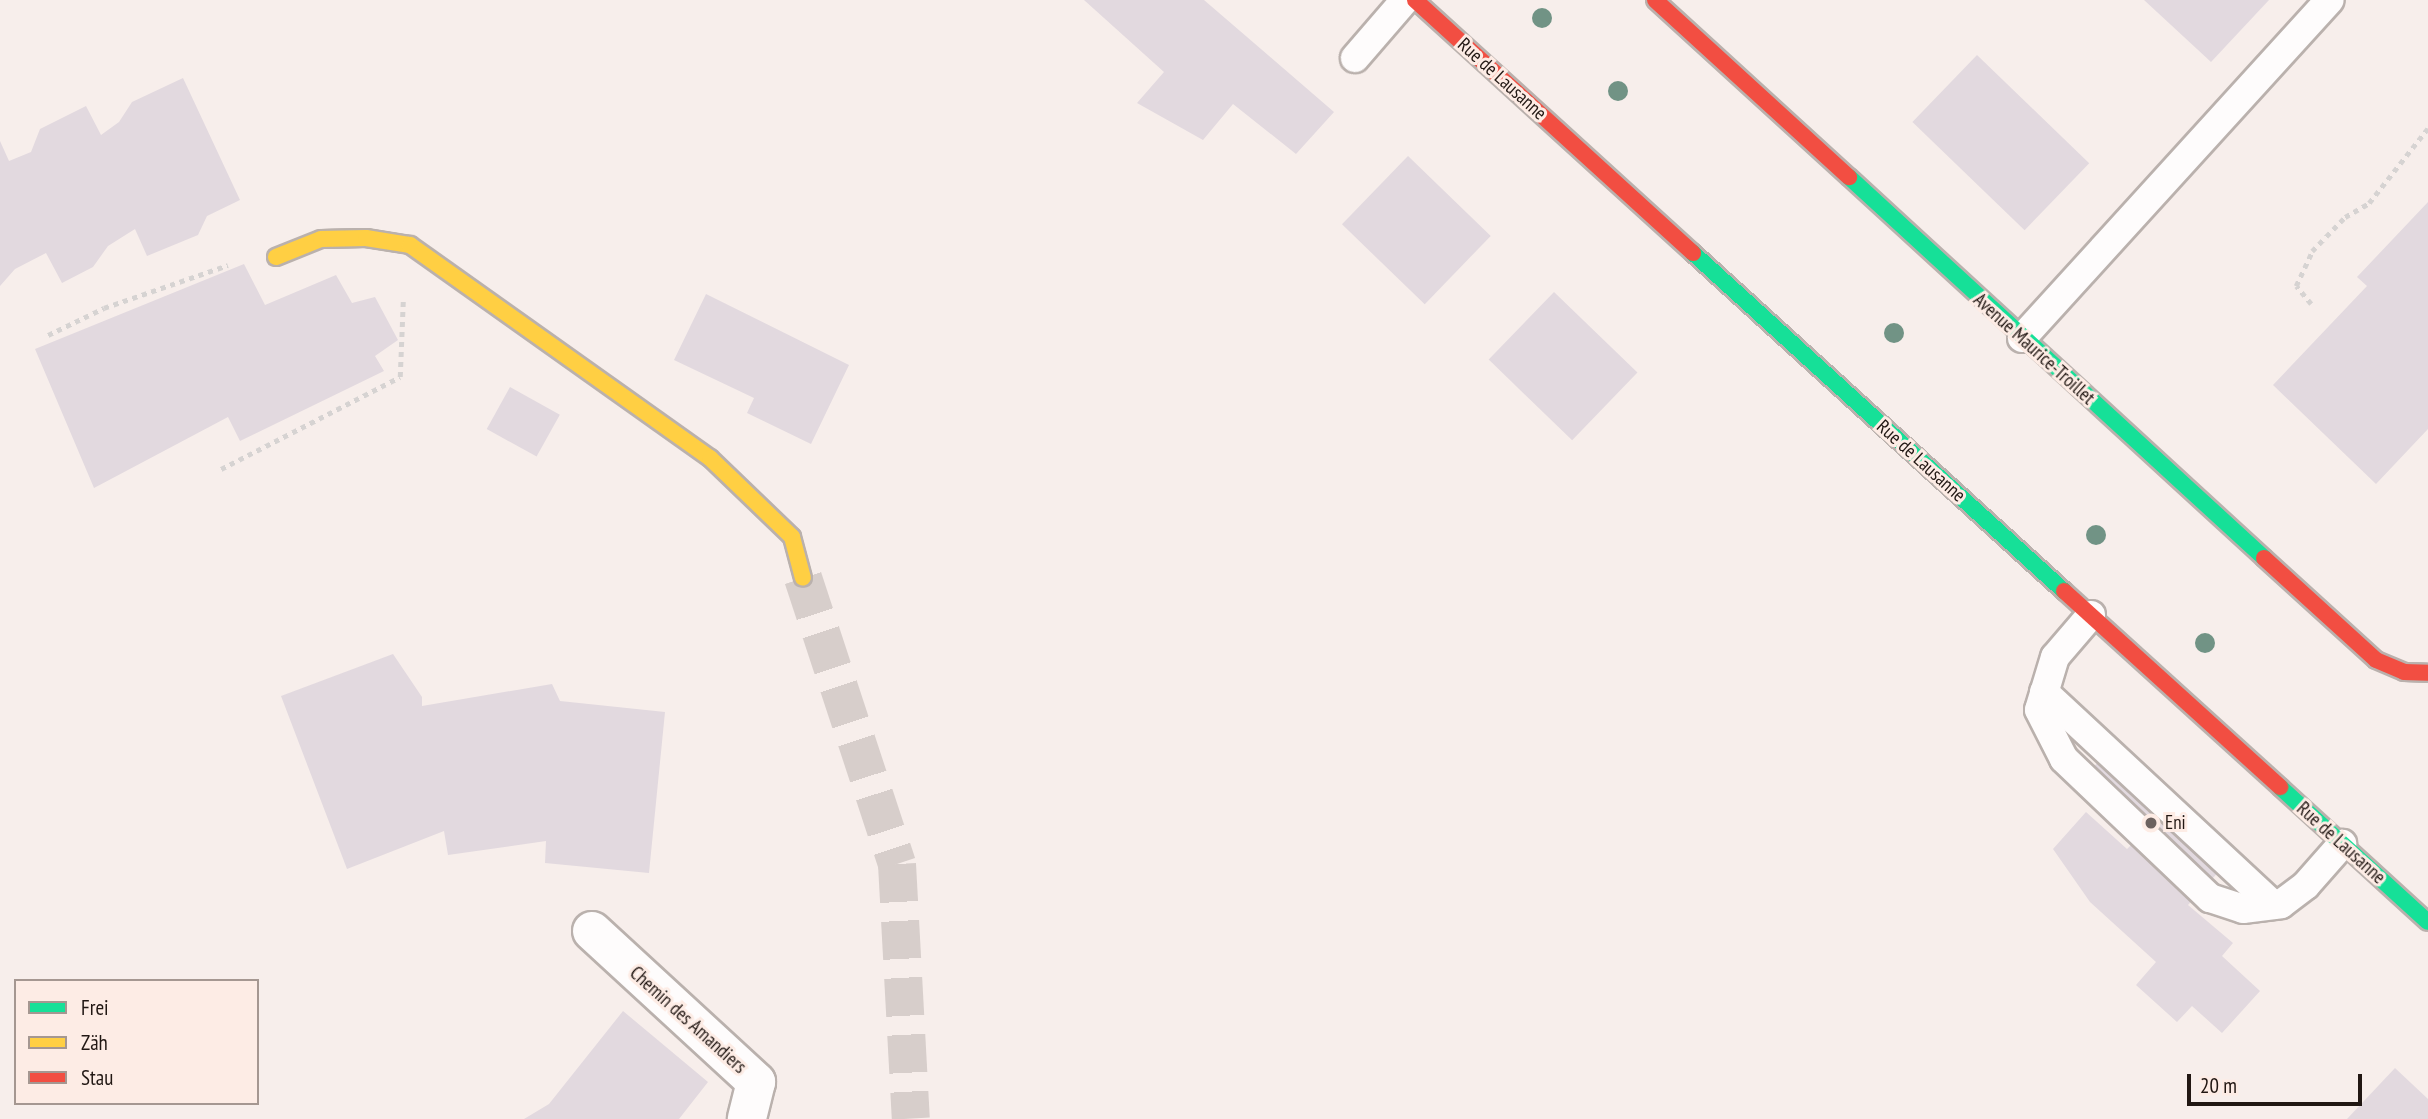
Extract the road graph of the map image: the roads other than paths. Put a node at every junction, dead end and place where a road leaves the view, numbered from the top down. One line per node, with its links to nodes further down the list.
1 (1405, 0): 5 (lane)
2 (1415, 0): 9 (street, Rue de Lausanne)
3 (1655, 0): 7 (street, Avenue Maurice-Troillet)
4 (2330, 0): 7 (lane)
5 (1355, 58)
6 (276, 257): 8 (street)
7 (2022, 338): 10 (street, Avenue Maurice-Troillet)
8 (803, 578)
9 (2091, 615): 11 (lane); 12 (street, Rue de Lausanne)
10 (2428, 673)
11 (2044, 692): 13 (lane); 13 (lane)
12 (2342, 844): 13 (lane); 14 (street, Rue de Lausanne)
13 (2273, 905)
14 (2428, 922)
15 (592, 932): 16 (street, Chemin des Amandiers)
16 (747, 1119)

